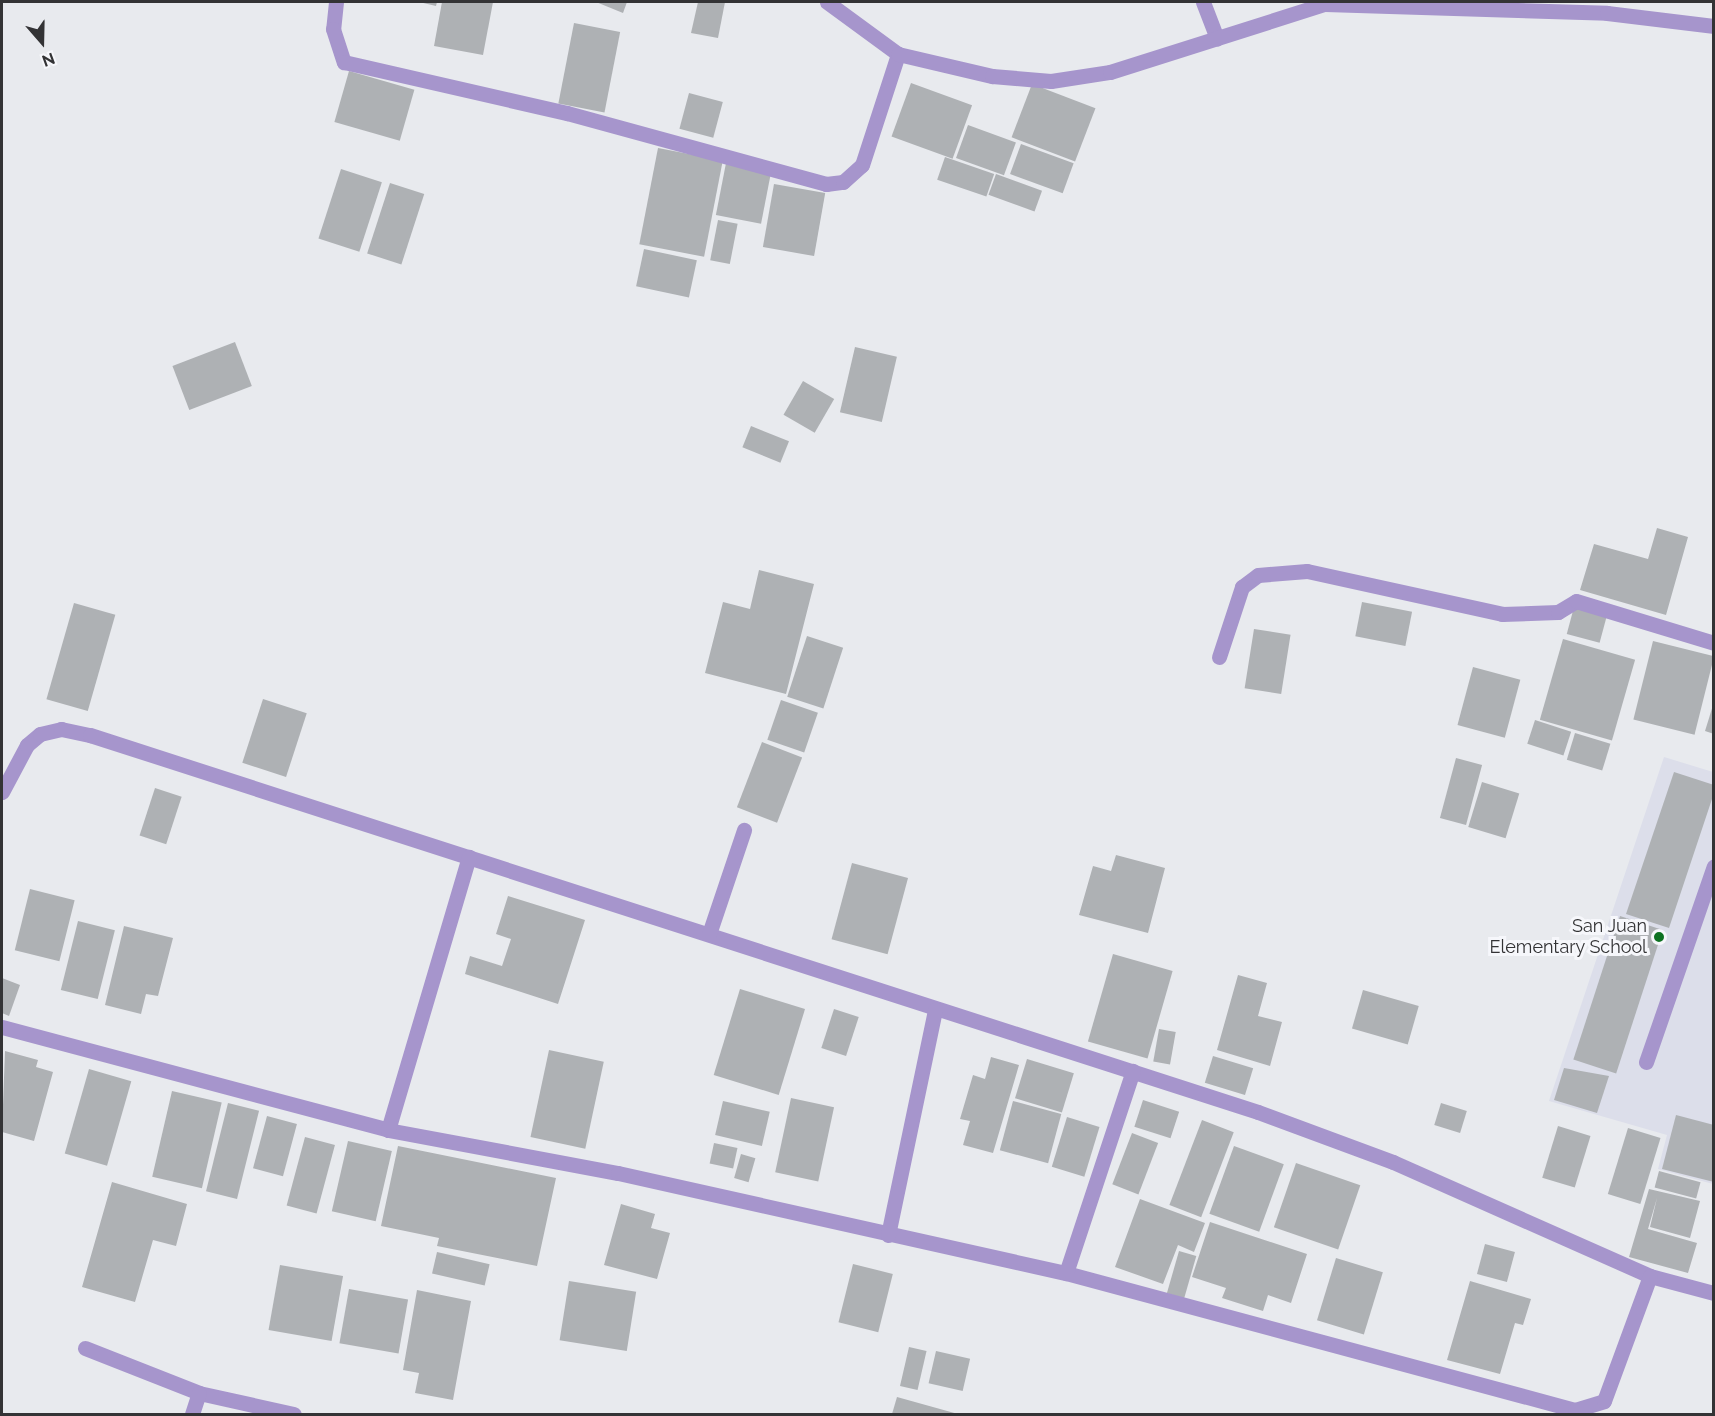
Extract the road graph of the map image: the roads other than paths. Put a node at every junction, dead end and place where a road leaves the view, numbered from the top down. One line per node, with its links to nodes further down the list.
1 (336, 2): 7 (street)
2 (827, 2): 7 (street)
3 (1203, 2): 6 (street)
4 (1450, 3): 5 (street); 6 (street)
5 (1713, 26)
6 (1217, 38): 7 (street)
7 (898, 54)
8 (1713, 643): 9 (street)
9 (1219, 657)
10 (2, 792): 12 (street)
11 (744, 830): 14 (street)
12 (469, 857): 14 (street); 19 (street)
13 (1713, 866): 17 (street)
14 (710, 934): 15 (street)
15 (935, 1010): 18 (street); 20 (street)
16 (2, 1027): 19 (street)
17 (1646, 1062)
18 (1133, 1071): 21 (street); 22 (street)
19 (388, 1130): 20 (street)
20 (888, 1235): 21 (street)
21 (1066, 1273): 22 (street)
22 (1650, 1276): 23 (street)
23 (1713, 1293)
24 (85, 1348): 25 (street)
25 (199, 1393): 26 (street); 27 (street)
26 (192, 1414)
27 (294, 1414)

